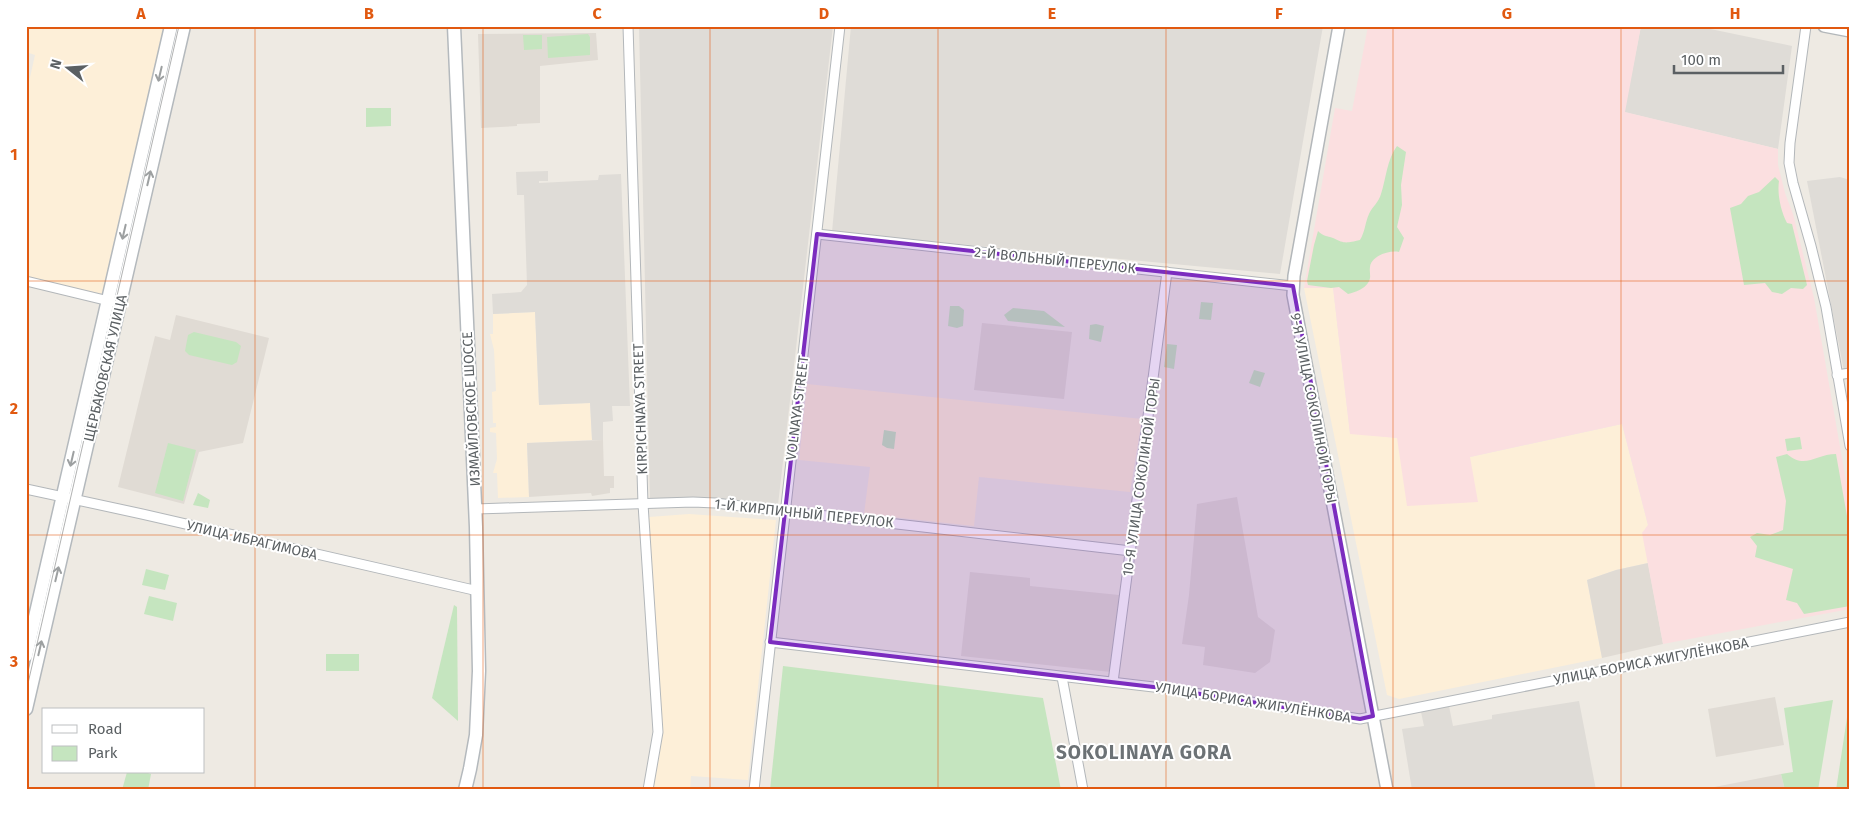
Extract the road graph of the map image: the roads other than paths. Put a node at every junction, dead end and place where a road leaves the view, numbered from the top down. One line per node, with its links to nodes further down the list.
1 (171, 26): 14 (main road, ЩЕРБАКОВСКАЯ УЛИЦА, one-way to 14)
2 (184, 26): 14 (main road, ЩЕРБАКОВСКАЯ УЛИЦА, one-way to 2)
3 (454, 26): 21 (main road, ИЗМАЙЛОВСКОЕ ШОССЕ)
4 (628, 26): 20 (street, KIRPICHNAYA STREET)
5 (840, 26): 10 (street, VOLNAYA STREET)
6 (1339, 26): 13 (street, 9-Я УЛИЦА СОКОЛИНОЙ ГОРЫ)
7 (1806, 26): 16 (street)
8 (1824, 26): 9 (street)
9 (1850, 31)
10 (817, 234): 11 (street, 2-Й ВОЛЬНЫЙ ПЕРЕУЛОК); 22 (street, VOLNAYA STREET)
11 (1167, 272): 13 (street, 2-Й ВОЛЬНЫЙ ПЕРЕУЛОК); 23 (street, 10-Я УЛИЦА СОКОЛИНОЙ ГОРЫ)
12 (26, 281): 14 (street)
13 (1293, 286): 31 (street, 9-Я УЛИЦА СОКОЛИНОЙ ГОРЫ)
14 (114, 302): 19 (main road, ЩЕРБАКОВСКАЯ УЛИЦА)
15 (1850, 373): 16 (street)
16 (1837, 375): 17 (street)
17 (1850, 446)
18 (26, 489): 19 (street, УЛИЦА ИБРАГИМОВА)
19 (69, 498): 24 (street, УЛИЦА ИБРАГИМОВА); 27 (main road, ЩЕРБАКОВСКАЯ УЛИЦА); 30 (main road, ЩЕРБАКОВСКАЯ УЛИЦА, one-way to 19)
20 (643, 504): 21 (street, 1-Й КИРПИЧНЫЙ ПЕРЕУЛОК); 22 (street, 1-Й КИРПИЧНЫЙ ПЕРЕУЛОК); 33 (street, KIRPICHNAYA STREET)
21 (476, 509): 24 (main road, ИЗМАЙЛОВСКОЕ ШОССЕ)
22 (785, 510): 23 (street, 1-Й КИРПИЧНЫЙ ПЕРЕУЛОК); 26 (street, VOLNAYA STREET)
23 (1131, 551): 29 (street, 10-Я УЛИЦА СОКОЛИНОЙ ГОРЫ)
24 (478, 592): 32 (main road, ИЗМАЙЛОВСКОЕ ШОССЕ)
25 (1850, 622): 31 (street, УЛИЦА БОРИСА ЖИГУЛЁНКОВА)
26 (770, 642): 28 (street, УЛИЦА БОРИСА ЖИГУЛЁНКОВА); 34 (street, VOLNAYA STREET)
27 (26, 656)
28 (1062, 677): 29 (street, УЛИЦА БОРИСА ЖИГУЛЁНКОВА); 35 (street)
29 (1112, 682): 31 (street, УЛИЦА БОРИСА ЖИГУЛЁНКОВА)
30 (26, 709)
31 (1373, 716): 36 (street, 9-Я УЛИЦА СОКОЛИНОЙ ГОРЫ)
32 (465, 790)
33 (648, 790)
34 (754, 790)
35 (1083, 790)
36 (1387, 790)

